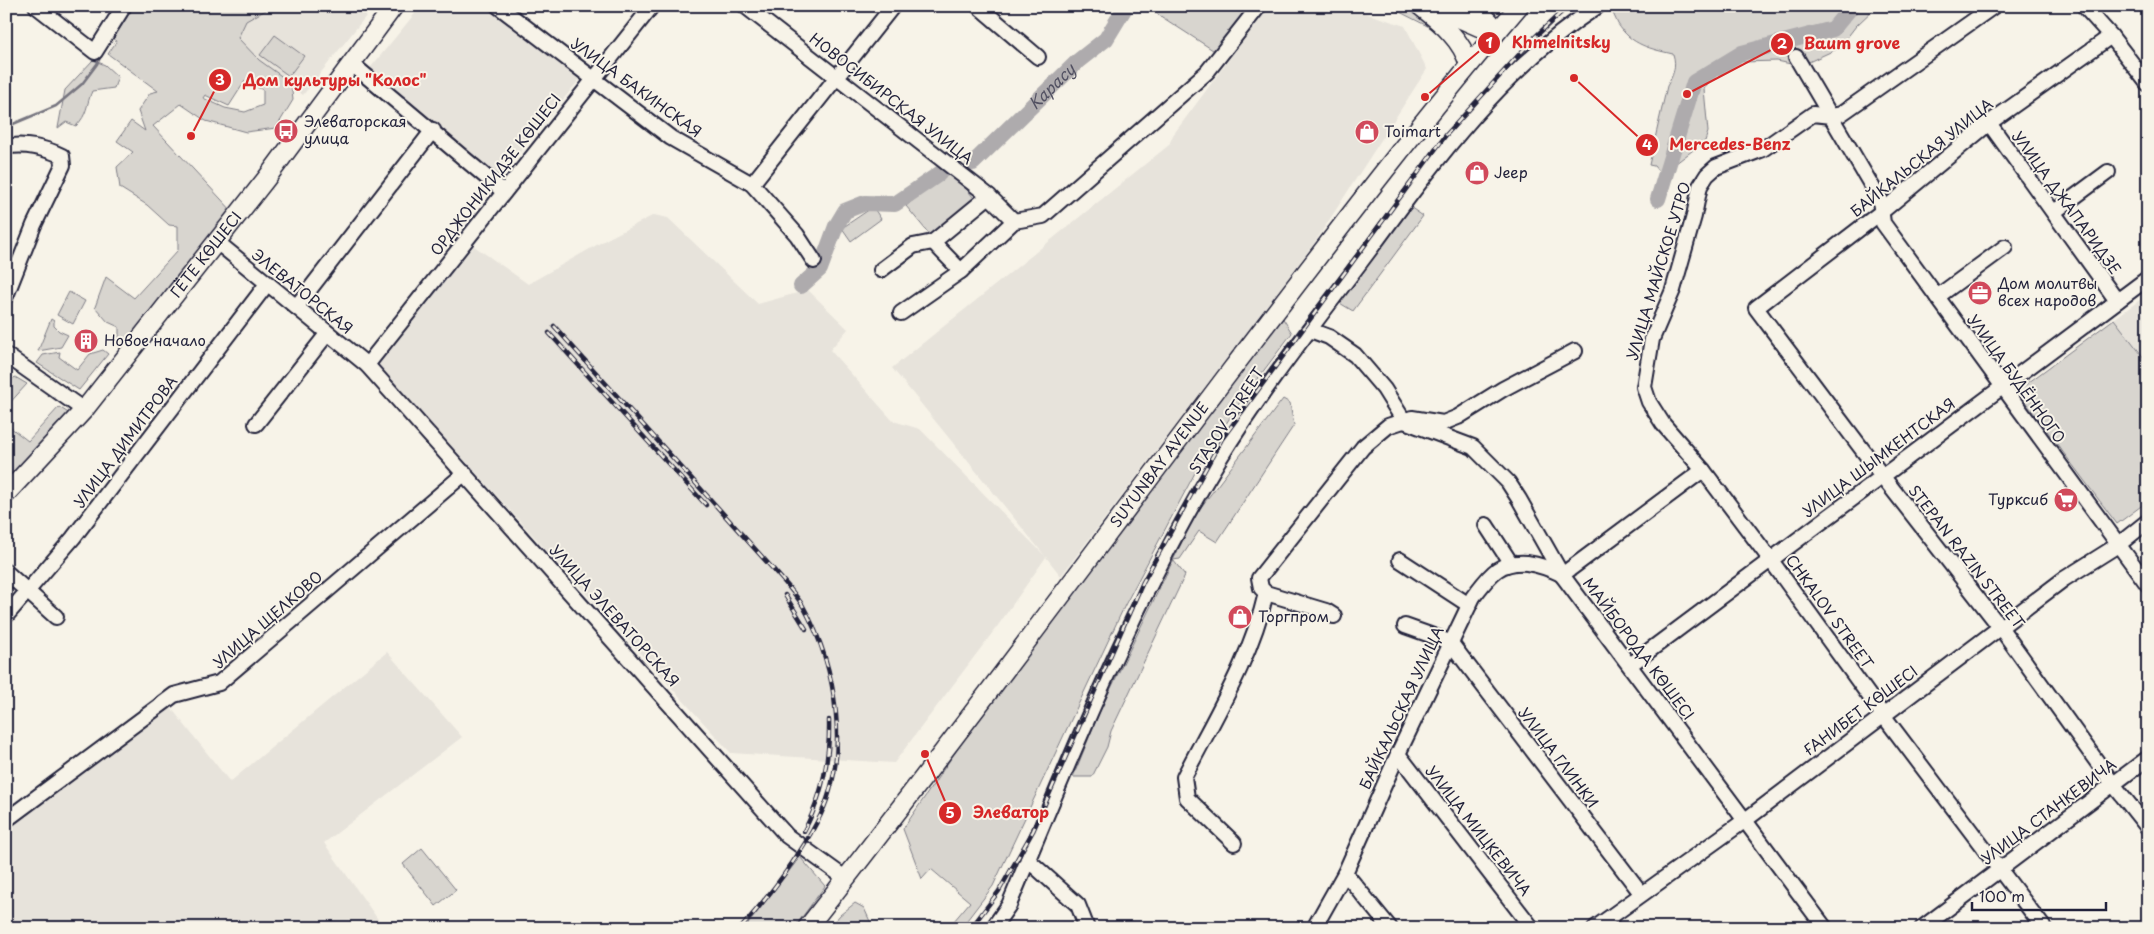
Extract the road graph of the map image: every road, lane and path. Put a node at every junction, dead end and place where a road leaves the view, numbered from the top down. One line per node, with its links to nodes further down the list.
1 (36, 6): 2 (street)
2 (124, 6)
3 (394, 6): 22 (main road, ГЁТЕ КӨШЕСІ)
4 (498, 6): 24 (street, УЛИЦА БАКИНСКАЯ)
5 (652, 6): 24 (street, ОРДЖОНИКИДЗЕ КӨШЕСІ)
6 (745, 6): 25 (street, НОВОСИБИРСКАЯ УЛИЦА)
7 (893, 6): 25 (street)
8 (978, 6): 20 (street)
9 (1259, 6): 37 (street)
10 (1420, 6): 23 (main road)
11 (1431, 6): 18 (main road)
12 (1473, 6): 18 (main road)
13 (1520, 6): 18 (main road, SUYUNBAY AVENUE)
14 (1527, 6): 18 (main road, SUYUNBAY AVENUE)
15 (1598, 6): 52 (street, STASOV STREET)
16 (1994, 6): 27 (street, УЛИЦА МАЙСКОЕ УТРО)
17 (2087, 10): 19 (street)
18 (1495, 34): 23 (main road, SUYUNBAY AVENUE)
19 (2111, 36): 26 (street); 28 (street, БАЙКАЛЬСКАЯ УЛИЦА)
20 (1038, 57)
21 (1796, 57): 27 (street, УЛИЦА БУДЁННОГО)
22 (352, 64): 29 (street); 38 (main road, ГЁТЕ КӨШЕСІ)
23 (1469, 65): 96 (main road, SUYUNBAY AVENUE)
24 (593, 78): 32 (street, УЛИЦА БАКИНСКАЯ); 33 (street, ОРДЖОНИКИДЗЕ КӨШЕСІ)
25 (836, 78): 32 (street); 34 (street, НОВОСИБИРСКАЯ УЛИЦА)
26 (2148, 84)
27 (1831, 116): 36 (street, УЛИЦА БУДЁННОГО); 57 (street, УЛИЦА МАЙСКОЕ УТРО)
28 (1989, 123): 35 (street, УЛИЦА ДЖАПАРИДЗЕ); 36 (street, БАЙКАЛЬСКАЯ УЛИЦА)
29 (433, 130): 33 (street); 49 (street)
30 (6, 147): 46 (street)
31 (2108, 172): 35 (street)
32 (752, 184): 41 (street, УЛИЦА БАКИНСКАЯ)
33 (504, 192): 56 (street, ОРДЖОНИКИДЗЕ КӨШЕСІ)
34 (989, 196): 37 (street, НОВОСИБИРСКАЯ УЛИЦА); 39 (street)
35 (2054, 212): 48 (street, УЛИЦА ДЖАПАРИДЗЕ)
36 (1880, 213): 47 (street, УЛИЦА БУДЁННОГО); 50 (street, БАЙКАЛЬСКАЯ УЛИЦА)
37 (1014, 221): 43 (street)
38 (217, 242): 45 (street, ЭЛЕВАТОРСКАЯ); 59 (main road, ГЁТЕ КӨШЕСІ)
39 (933, 242): 42 (street); 43 (street)
40 (2005, 247): 47 (street)
41 (814, 261)
42 (881, 270)
43 (961, 271): 51 (street)
44 (2148, 278): 48 (street, УЛИЦА ШЫМКЕНТСКАЯ)
45 (267, 284): 49 (street, ЭЛЕВАТОРСКАЯ); 75 (street, УЛИЦА ДИМИТРОВА)
46 (6, 296)
47 (1937, 297): 58 (street, УЛИЦА БУДЁННОГО)
48 (2116, 301): 58 (street, УЛИЦА ШЫМКЕНТСКАЯ)
49 (296, 307): 53 (street, ЭЛЕВАТОРСКАЯ)
50 (1756, 308): 64 (street, STEPAN RAZIN STREET)
51 (901, 313)
52 (1310, 330): 60 (street); 93 (street, STASOV STREET)
53 (327, 334): 56 (street, ЭЛЕВАТОРСКАЯ); 61 (street)
54 (1575, 351): 60 (street)
55 (6, 355): 59 (street)
56 (367, 365): 63 (street, УЛИЦА ЭЛЕВАТОРСКАЯ)
57 (1644, 387): 62 (street, CHKALOV STREET)
58 (2002, 387): 64 (street, УЛИЦА ШЫМКЕНТСКАЯ); 68 (street, УЛИЦА БУДЁННОГО)
59 (84, 410): 65 (main road, ГЁТЕ КӨШЕСІ)
60 (1404, 421): 73 (street, МАЙБОРОДА КӨШЕСІ); 76 (street)
61 (256, 424)
62 (1703, 470): 69 (street, CHKALOV STREET); 73 (street)
63 (465, 473): 89 (street, УЛИЦА ЩЕЛКОВО); 96 (street, УЛИЦА ЭЛЕВАТОРСКАЯ)
64 (1883, 477): 69 (street, УЛИЦА ШЫМКЕНТСКАЯ); 82 (street, STEPAN RAZIN STREET)
65 (6, 494)
66 (2148, 521): 68 (street, ҒАНИБЕТ КӨШЕСІ)
67 (1486, 525): 71 (street)
68 (2118, 544): 74 (street, УЛИЦА БУДЁННОГО); 82 (street, ҒАНИБЕТ КӨШЕСІ)
69 (1770, 559): 84 (street, УЛИЦА ШЫМКЕНТСКАЯ); 85 (street, CHKALOV STREET)
70 (1400, 560): 77 (street)
71 (1510, 562): 73 (street); 77 (street, БАЙКАЛЬСКАЯ УЛИЦА)
72 (6, 572): 75 (street)
73 (1562, 575): 84 (street, МАЙБОРОДА КӨШЕСІ)
74 (2148, 584)
75 (28, 592): 78 (street, УЛИЦА ДИМИТРОВА); 80 (street)
76 (1266, 593): 79 (street); 92 (street)
77 (1469, 605): 83 (street, БАЙКАЛЬСКАЯ УЛИЦА)
78 (6, 616)
79 (1334, 616)
80 (56, 617)
81 (1405, 626): 83 (street)
82 (2000, 627): 85 (street, ҒАНИБЕТ КӨШЕСІ); 88 (street, STEPAN RAZIN STREET)
83 (1450, 642): 86 (street, БАЙКАЛЬСКАЯ УЛИЦА); 97 (street, УЛИЦА ГЛИНКИ)
84 (1630, 665): 90 (street, МАЙБОРОДА КӨШЕСІ)
85 (1883, 715): 90 (street, ҒАНИБЕТ КӨШЕСІ); 94 (street, CHKALOV STREET)
86 (1398, 754): 95 (street, БАЙКАЛЬСКАЯ УЛИЦА); 105 (street, УЛИЦА МИЦКЕВИЧА)
87 (2148, 758): 88 (street, УЛИЦА СТАНКЕВИЧА)
88 (2113, 784): 91 (street, STEPAN RAZIN STREET); 94 (street, УЛИЦА СТАНКЕВИЧА)
89 (6, 820)
90 (1744, 821): 97 (street, ҒАНИБЕТ КӨШЕСІ); 107 (street, МАЙБОРОДА КӨШЕСІ)
91 (2148, 828)
92 (1234, 843)
93 (1028, 860): 101 (street, STASOV STREET); 102 (street)
94 (2000, 869): 108 (street, УЛИЦА СТАНКЕВИЧА); 109 (street, CHKALOV STREET)
95 (1346, 873): 103 (street, БАЙКАЛЬСКАЯ УЛИЦА); 104 (street)
96 (846, 878): 98 (main road, SUYUNBAY AVENUE)
97 (1641, 893): 106 (street, ҒАНИБЕТ КӨШЕСІ)
98 (830, 898): 99 (main road, SUYUNBAY AVENUE); 100 (main road, SUYUNBAY AVENUE)
99 (807, 928)
100 (814, 928)
101 (993, 928)
102 (1087, 928)
103 (1314, 928)
104 (1390, 928)
105 (1532, 928)
106 (1595, 928)
107 (1825, 928)
108 (1922, 928)
109 (2044, 928)

